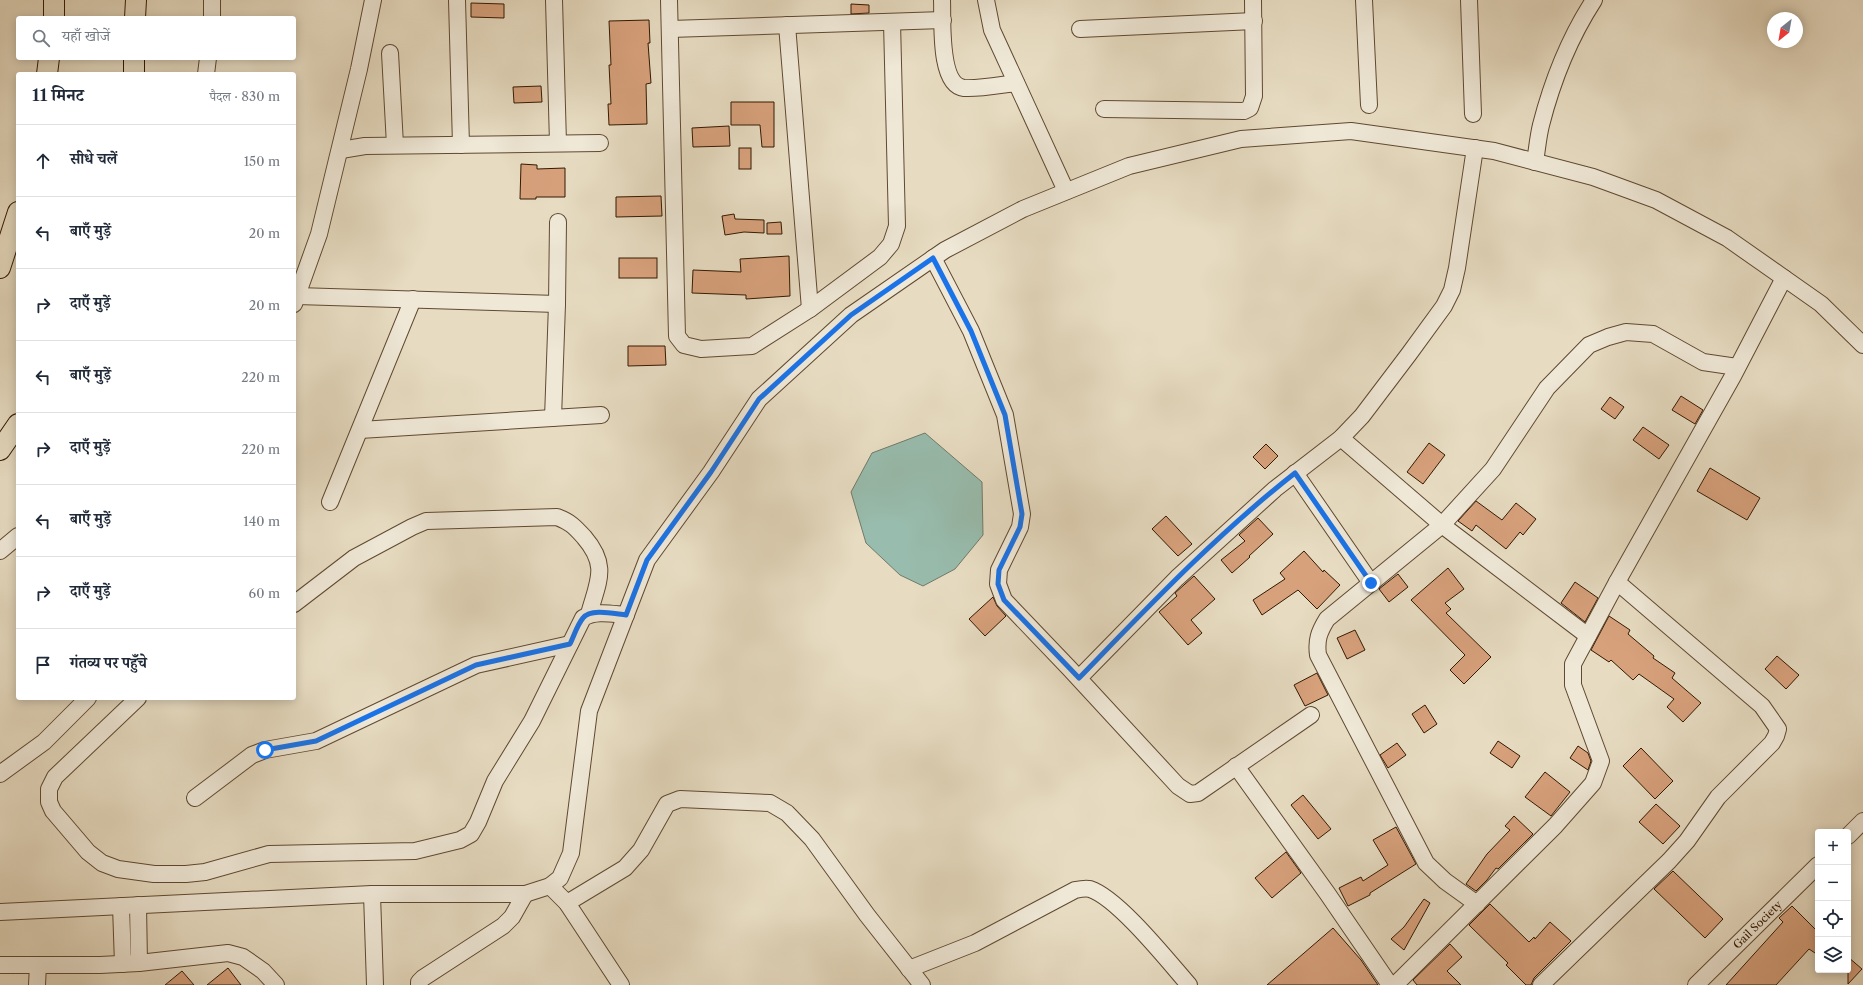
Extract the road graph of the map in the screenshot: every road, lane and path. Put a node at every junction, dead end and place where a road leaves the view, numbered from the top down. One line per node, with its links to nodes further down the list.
1 (54, 0): 14 (main road)
2 (136, 0): 15 (main road)
3 (212, 0): 16 (street)
4 (373, 0): 39 (street)
5 (457, 0): 37 (street)
6 (554, 0): 34 (street)
7 (669, 0): 21 (street)
8 (942, 0): 17 (street)
9 (986, 0): 30 (street)
10 (1253, 0): 18 (street)
11 (1364, 0): 31 (street)
12 (1469, 0): 33 (street)
13 (1594, 0): 40 (street)
14 (54, 16)
15 (135, 16)
16 (212, 16)
17 (943, 20): 19 (street); 30 (street)
18 (1254, 20): 22 (street); 32 (street)
19 (892, 22): 20 (street); 51 (street)
20 (787, 25): 21 (street); 51 (street)
21 (670, 29): 51 (street)
22 (1080, 29)
23 (390, 53): 36 (street)
24 (49, 60): 27 (main road)
25 (134, 60): 28 (main road)
26 (208, 60): 29 (street)
27 (47, 72)
28 (134, 72)
29 (206, 72)
30 (1016, 84): 41 (street)
31 (1369, 105)
32 (1104, 109)
33 (1473, 114)
34 (558, 143): 35 (street); 37 (street)
35 (600, 143)
36 (395, 145): 37 (street); 39 (street)
37 (461, 145)
38 (1475, 148): 40 (street); 41 (street); 58 (street)
39 (341, 150): 47 (street)
40 (1535, 162): 46 (street)
41 (1066, 191): 44 (street)
42 (16, 219): 45 (main road)
43 (558, 222): 50 (street)
44 (933, 258): 69 (street); 72 (street)
45 (0, 268)
46 (1784, 278): 52 (street); 53 (street)
47 (296, 297)
48 (413, 299): 49 (street); 50 (street); 57 (street)
49 (296, 300)
50 (557, 304): 55 (street)
51 (810, 309)
52 (1863, 346)
53 (1738, 367): 62 (street); 65 (street)
54 (601, 415): 55 (street)
55 (552, 418): 57 (street)
56 (16, 427): 59 (main road)
57 (360, 430): 61 (street)
58 (1341, 438): 60 (street); 62 (street)
59 (0, 450)
60 (1295, 473): 66 (street); 72 (street)
61 (330, 502)
62 (1442, 525): 66 (street); 70 (street)
63 (16, 538): 64 (street)
64 (0, 551)
65 (1617, 582): 70 (street); 104 (street)
66 (1371, 583): 86 (street)
67 (296, 602): 68 (street)
68 (589, 614): 69 (street); 71 (street)
69 (626, 615): 82 (street)
70 (1588, 636): 86 (street)
71 (570, 644): 74 (street); 78 (street)
72 (1079, 678): 76 (street)
73 (86, 700): 77 (street)
74 (136, 700)
75 (1311, 715): 76 (street)
76 (1236, 766): 102 (street)
77 (0, 774)
78 (195, 798)
79 (1863, 822): 80 (street)
80 (1851, 833)
81 (1815, 869): 105 (street, Gail Society)
82 (550, 886): 84 (street); 85 (street)
83 (372, 894): 84 (street); 87 (street); 97 (street)
84 (525, 894): 98 (street)
85 (568, 903): 94 (street); 99 (street)
86 (1477, 904): 103 (street)
87 (138, 905): 88 (street); 90 (street)
88 (121, 906): 89 (street); 91 (street)
89 (0, 912)
90 (139, 963): 91 (street); 96 (street)
91 (123, 964): 93 (street)
92 (0, 965): 93 (street)
93 (38, 965): 95 (street)
94 (909, 969): 100 (street); 101 (street)
95 (37, 985)
96 (276, 985)
97 (375, 985)
98 (420, 985)
99 (621, 985)
100 (922, 985)
101 (1189, 985)
102 (1390, 985)
103 (1395, 985)
104 (1540, 985)
105 (1696, 985)

